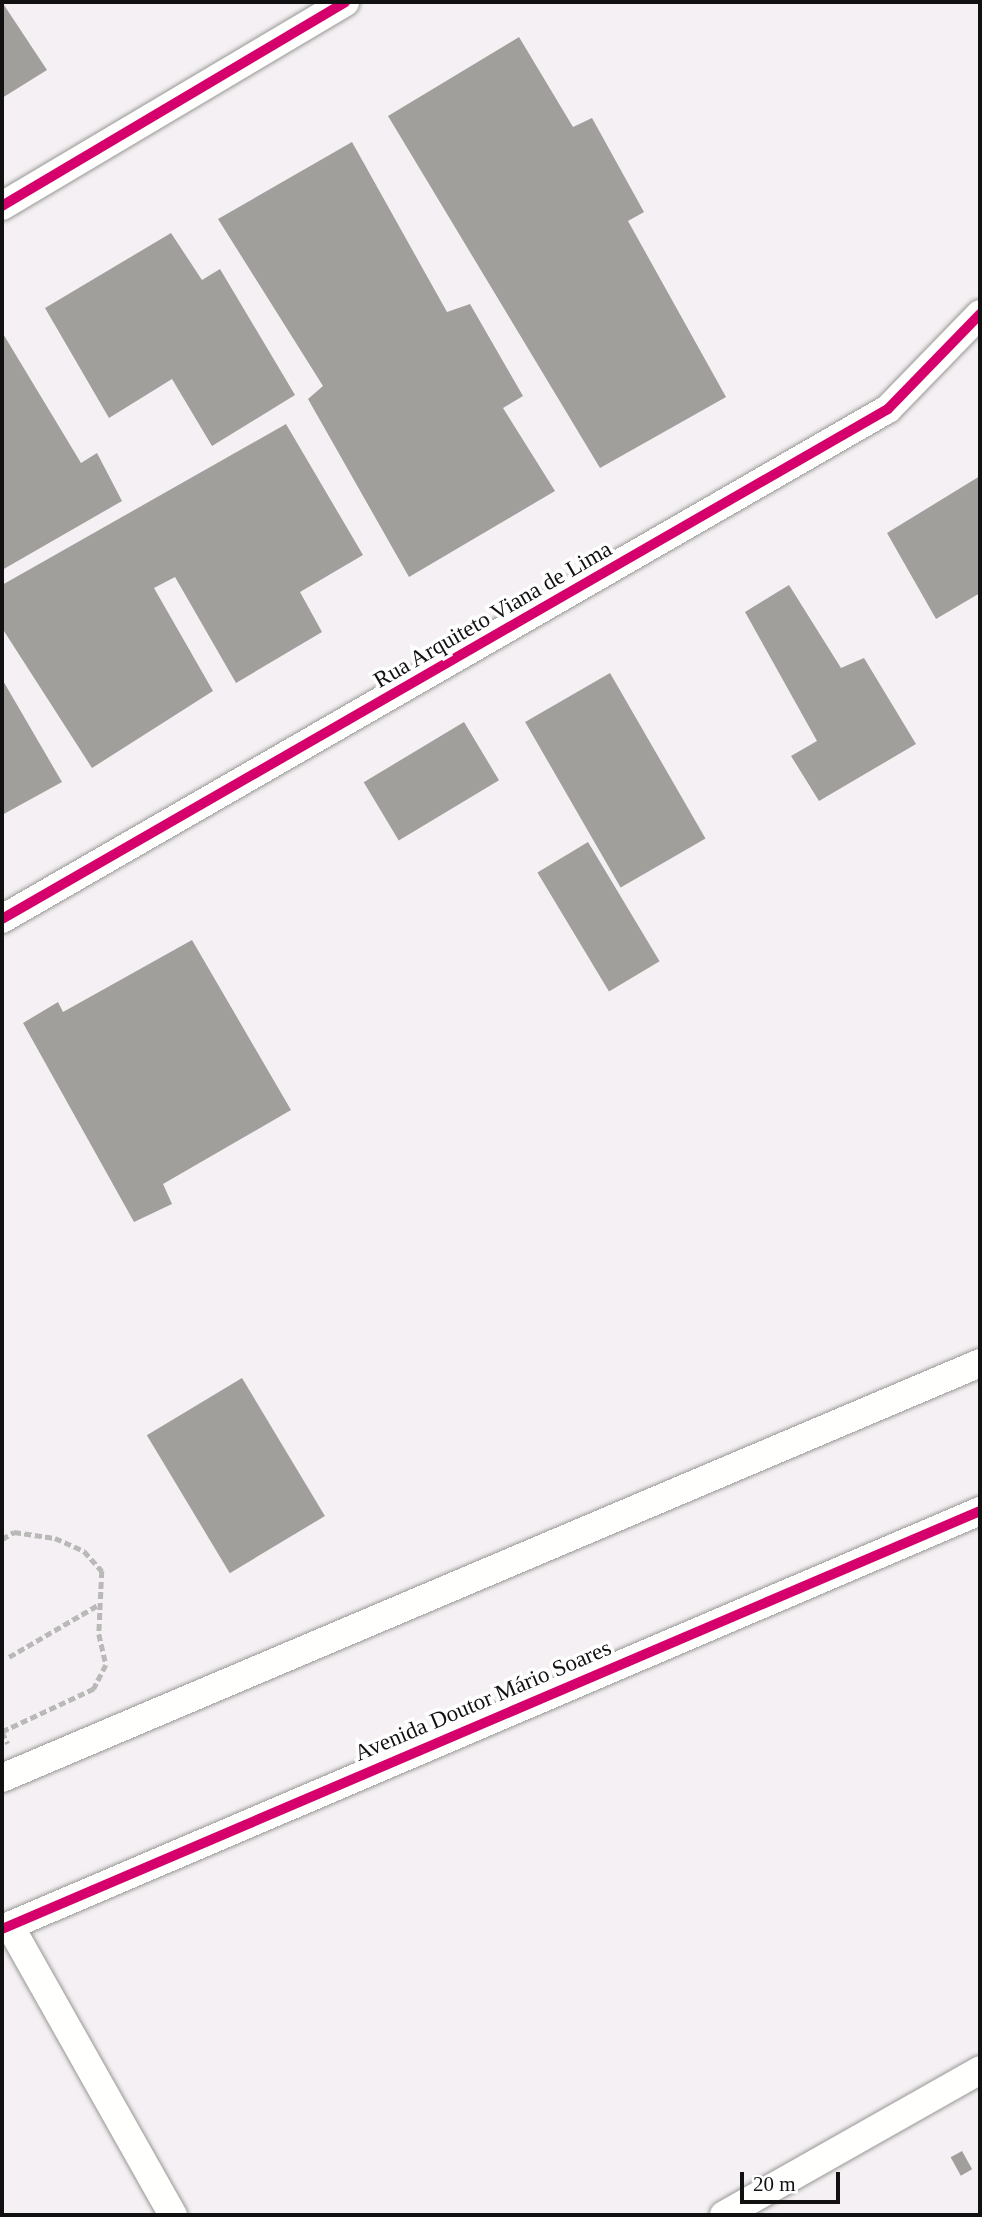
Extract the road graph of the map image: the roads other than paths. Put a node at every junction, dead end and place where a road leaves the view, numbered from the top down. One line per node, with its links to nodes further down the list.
1 (345, 2): 2 (street)
2 (2, 206)
3 (980, 314): 4 (street, Rua Arquiteto Viana de Lima)
4 (2, 919)
5 (980, 1363): 7 (street)
6 (980, 1511): 8 (street, Avenida Doutor Mário Soares)
7 (2, 1778)
8 (6, 1928): 10 (street)
9 (980, 2070): 11 (street)
10 (173, 2215)
11 (724, 2215)

